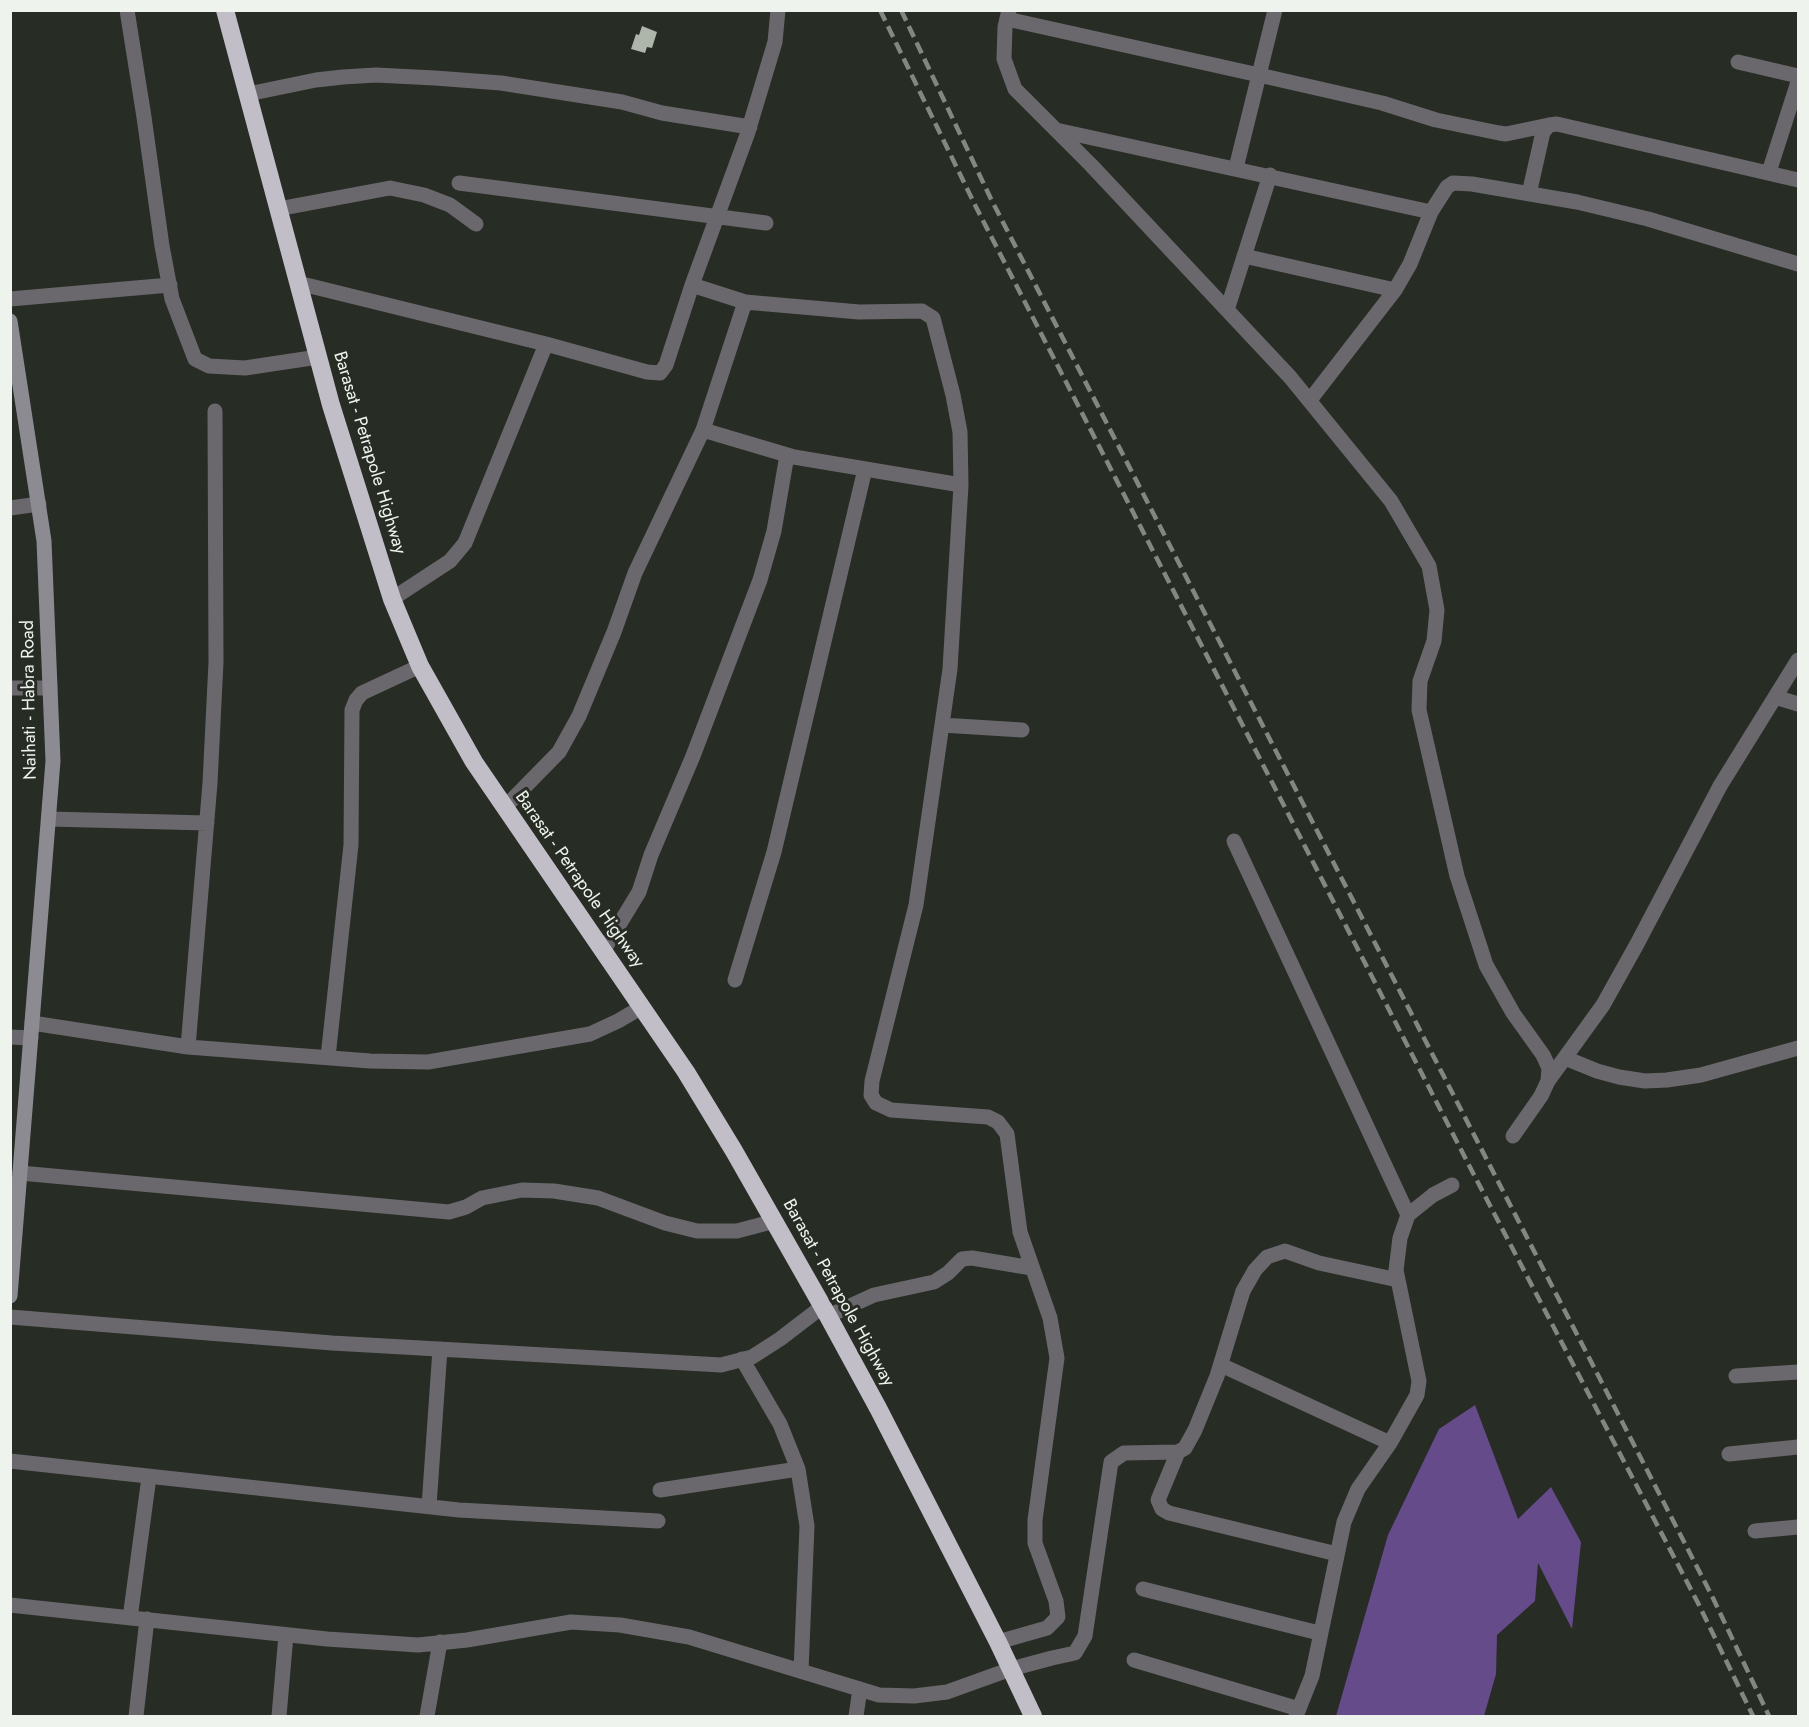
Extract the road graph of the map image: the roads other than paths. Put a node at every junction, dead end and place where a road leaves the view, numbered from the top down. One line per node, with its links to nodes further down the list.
1 (127, 10): 28 (street)
2 (225, 10): 10 (highway, Barasat - Petrapole Highway)
3 (778, 10): 12 (street)
4 (1275, 10): 7 (street)
5 (1008, 15): 7 (street); 13 (street)
6 (1738, 62): 8 (street)
7 (1259, 75): 11 (street); 14 (street)
8 (1798, 76)
9 (1798, 82): 15 (street)
10 (248, 94): 12 (street); 20 (highway, Barasat - Petrapole Highway)
11 (1549, 125): 15 (street); 19 (street)
12 (750, 127): 22 (street)
13 (1056, 130): 14 (street); 33 (street)
14 (1236, 168): 16 (street)
15 (1769, 172): 17 (street)
16 (1269, 175): 21 (street); 25 (street)
17 (1798, 180)
18 (459, 183): 22 (street)
19 (1529, 194): 21 (street); 26 (street)
20 (278, 209): 24 (street); 27 (highway, Barasat - Petrapole Highway)
21 (1431, 212): 30 (street)
22 (717, 217): 23 (street); 29 (street)
23 (766, 223)
24 (476, 224)
25 (1244, 256): 30 (street); 33 (street)
26 (1798, 264)
27 (298, 284): 35 (street); 36 (highway, Barasat - Petrapole Highway)
28 (170, 285): 31 (street); 36 (street)
29 (692, 285): 32 (street); 35 (street)
30 (1395, 290): 37 (street)
31 (10, 299)
32 (745, 302): 39 (street); 42 (street)
33 (1227, 310): 37 (street)
34 (10, 321): 43 (main road, Naihati - Habra Road)
35 (546, 344): 45 (street)
36 (318, 357): 45 (highway, Barasat - Petrapole Highway)
37 (1310, 400): 67 (street)
38 (215, 411): 56 (street)
39 (703, 430): 40 (street); 54 (street)
40 (787, 455): 41 (street); 58 (street)
41 (865, 469): 42 (street); 59 (street)
42 (962, 484): 52 (street)
43 (39, 504): 44 (street); 49 (main road, Naihati - Habra Road)
44 (10, 508)
45 (392, 599): 47 (highway, Barasat - Petrapole Highway)
46 (1798, 660): 50 (street)
47 (420, 666): 54 (highway, Barasat - Petrapole Highway); 65 (street)
48 (10, 688): 49 (street)
49 (50, 688): 55 (main road, Naihati - Habra Road)
50 (1775, 697): 51 (street); 66 (street)
51 (1798, 704)
52 (942, 725): 53 (street); 73 (street)
53 (1022, 730)
54 (504, 808): 58 (highway, Barasat - Petrapole Highway)
55 (49, 819): 56 (street); 61 (main road, Naihati - Habra Road)
56 (207, 822): 63 (street)
57 (1234, 841): 71 (street)
58 (603, 951): 60 (highway, Barasat - Petrapole Highway)
59 (735, 980)
60 (642, 1007): 65 (street); 72 (highway, Barasat - Petrapole Highway)
61 (32, 1030): 62 (street); 63 (street); 69 (main road, Naihati - Habra Road)
62 (10, 1037)
63 (189, 1047): 65 (street)
64 (1798, 1048): 66 (street)
65 (328, 1057)
66 (1565, 1058): 67 (street)
67 (1548, 1081): 68 (street)
68 (1513, 1136)
69 (20, 1173): 72 (street); 75 (main road, Naihati - Habra Road)
70 (1452, 1185): 71 (street)
71 (1408, 1215): 74 (street)
72 (775, 1221): 76 (highway, Barasat - Petrapole Highway)
73 (1032, 1268): 76 (street); 103 (street)
74 (1398, 1280): 80 (street); 83 (street)
75 (10, 1296)
76 (826, 1311): 79 (street); 103 (highway, Barasat - Petrapole Highway)
77 (10, 1317): 78 (street)
78 (440, 1349): 79 (street); 91 (street)
79 (742, 1359): 88 (street)
80 (1221, 1365): 83 (street); 85 (street)
81 (1798, 1372): 82 (street)
82 (1736, 1376)
83 (1390, 1443): 95 (street)
84 (1798, 1447): 86 (street)
85 (1178, 1452): 95 (street); 105 (street)
86 (1729, 1454)
87 (10, 1461): 89 (street)
88 (798, 1469): 90 (street); 106 (street)
89 (149, 1477): 91 (street); 98 (street)
90 (660, 1490)
91 (429, 1506): 92 (street)
92 (658, 1521)
93 (1798, 1527): 94 (street)
94 (1755, 1531)
95 (1337, 1554): 100 (street)
96 (1143, 1589): 100 (street)
97 (10, 1605): 98 (street)
98 (130, 1618): 99 (street)
99 (147, 1619): 101 (street); 109 (street)
100 (1319, 1633): 108 (street)
101 (286, 1635): 102 (street); 110 (street)
102 (440, 1642): 106 (street); 111 (street)
103 (998, 1642): 105 (highway, Barasat - Petrapole Highway)
104 (1134, 1660): 108 (street)
105 (1011, 1670): 107 (street); 113 (highway, Barasat - Petrapole Highway)
106 (801, 1671): 107 (street)
107 (860, 1689): 112 (street)
108 (1298, 1713)
109 (136, 1716)
110 (279, 1716)
111 (427, 1716)
112 (856, 1716)
113 (1033, 1716)

